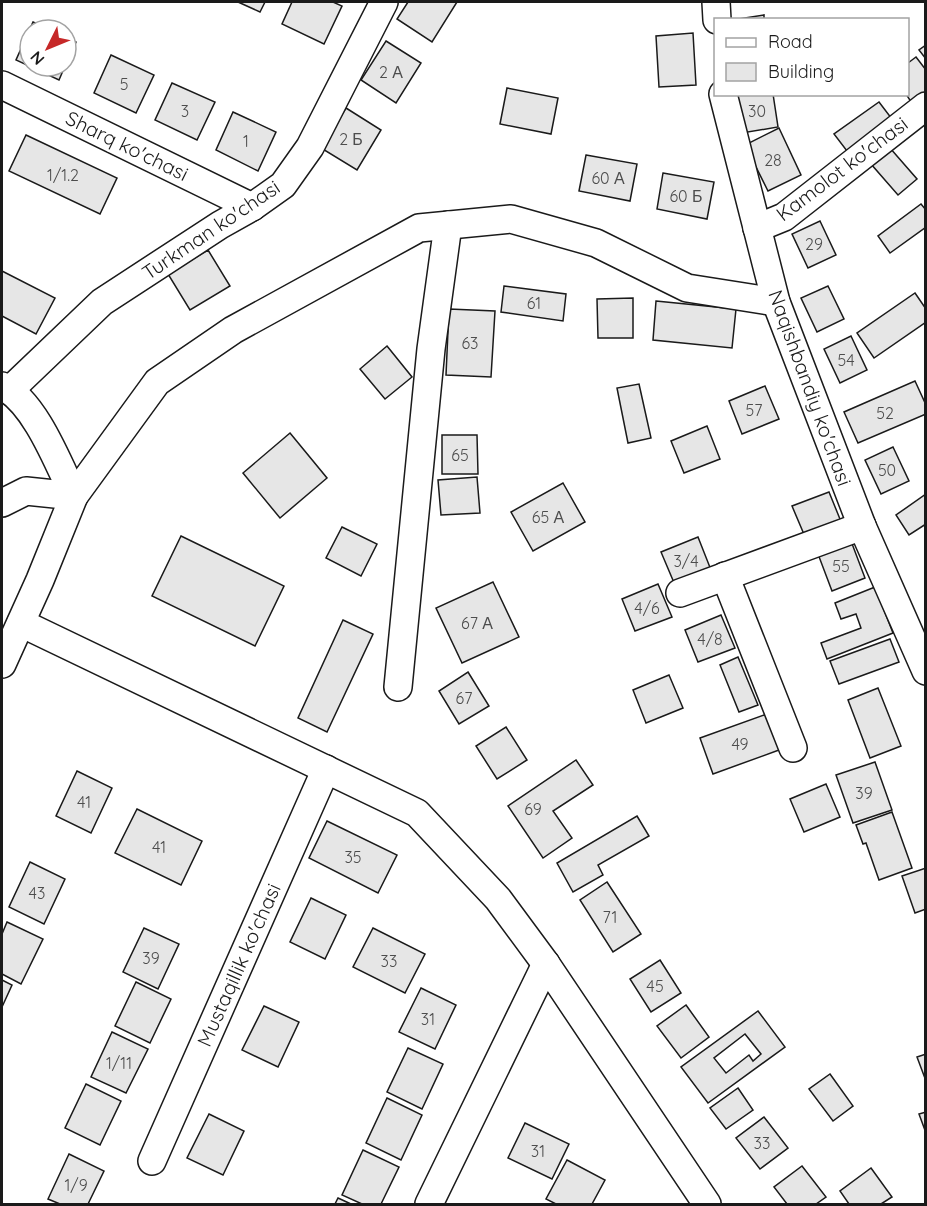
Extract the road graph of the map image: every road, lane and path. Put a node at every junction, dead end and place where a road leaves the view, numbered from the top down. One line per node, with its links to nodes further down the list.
1 (384, 2): 7 (street, Turkman ko'chasi)
2 (716, 2): 3 (street)
3 (717, 18)
4 (2, 85): 7 (street, Sharq ko'chasi)
5 (724, 96): 9 (street, Naqishbandiy ko'chasi)
6 (926, 106): 9 (street, Kamolot ko'chasi)
7 (252, 207): 11 (street, Turkman ko'chasi)
8 (448, 225): 10 (street); 12 (street); 20 (street)
9 (757, 228): 10 (street, Naqishbandiy ko'chasi)
10 (776, 302): 14 (street, Naqishbandiy ko'chasi)
11 (6, 388): 12 (street)
12 (74, 496): 13 (street); 17 (street)
13 (2, 503)
14 (862, 526): 15 (street); 19 (street, Naqishbandiy ko'chasi)
15 (725, 576): 16 (street); 21 (street)
16 (681, 593)
17 (21, 623): 18 (street); 22 (street)
18 (2, 664)
19 (926, 671)
20 (398, 687)
21 (793, 748)
22 (326, 769): 23 (street); 24 (street, Mustaqillik ko'chasi)
23 (546, 964): 25 (street); 26 (street)
24 (152, 1161)
25 (429, 1204)
26 (707, 1204)

